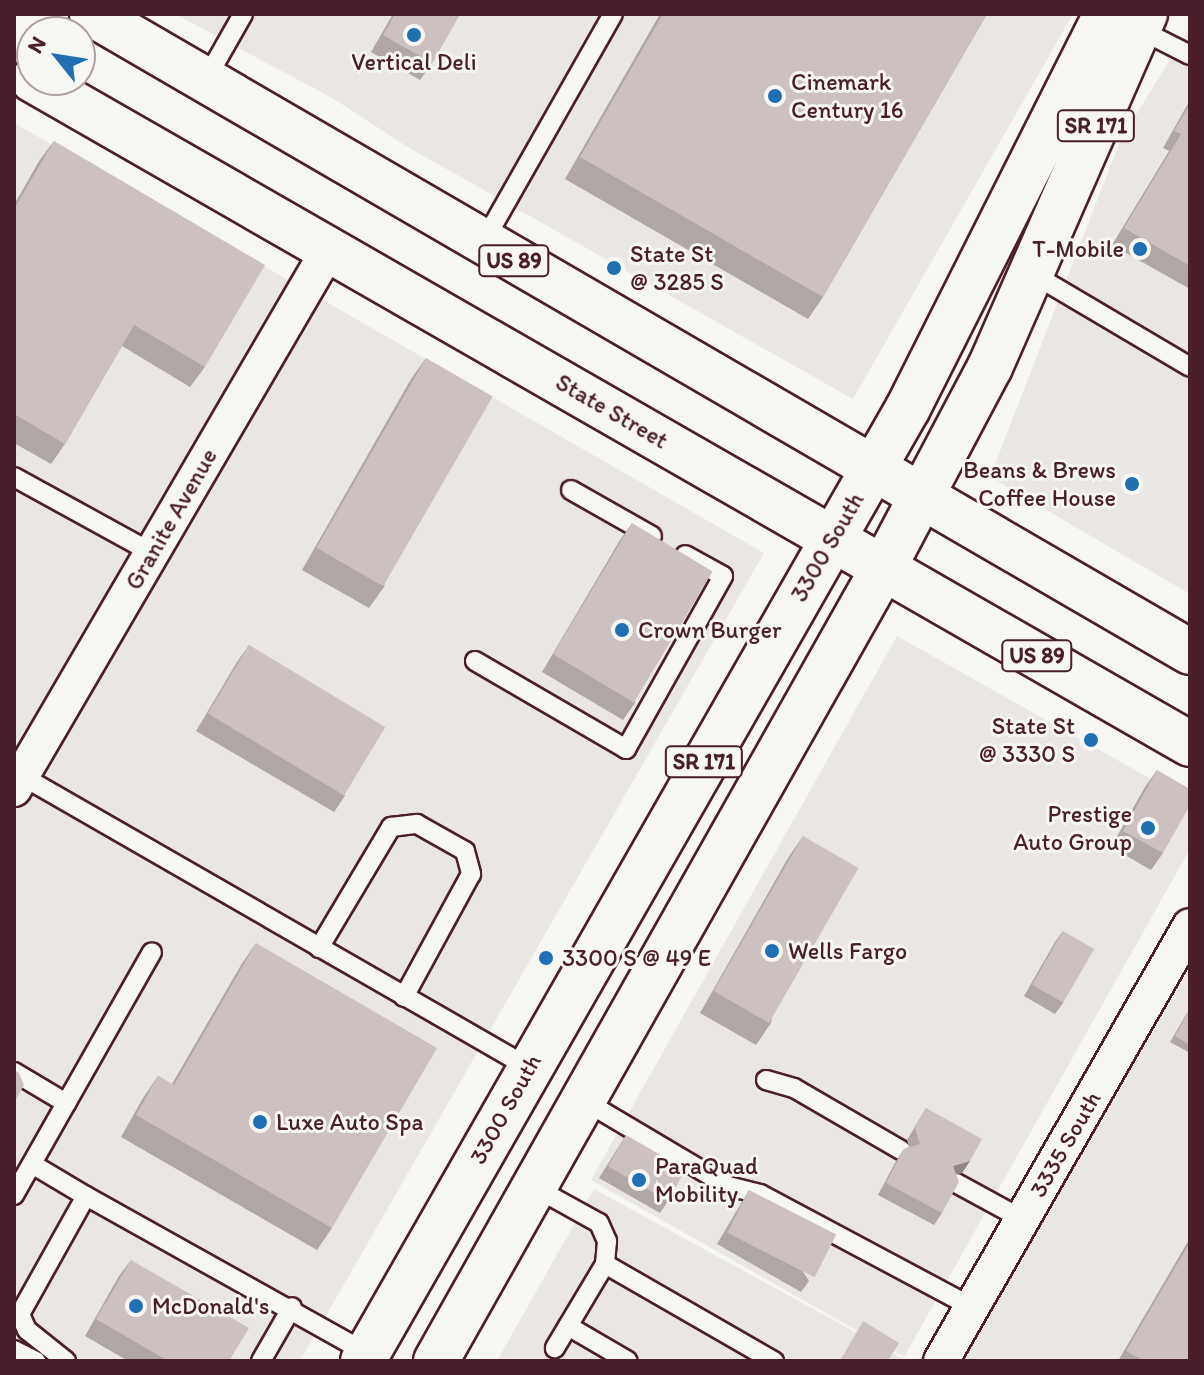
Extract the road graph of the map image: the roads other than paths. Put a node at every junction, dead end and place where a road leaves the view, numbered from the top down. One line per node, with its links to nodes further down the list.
1 (92, 14): 6 (main road, US 89)
2 (243, 14): 6 (lane)
3 (613, 14): 8 (lane)
4 (1129, 19): 5 (lane); 10 (main road, SR 171); 12 (main road, 3300 South / SR 171)
5 (1190, 55)
6 (205, 81): 8 (main road, US 89)
7 (61, 96): 9 (main road, State Street / US 89)
8 (482, 243): 12 (main road, US 89)
9 (329, 249): 16 (main road, State Street / US 89); 17 (street, Granite Avenue)
10 (1033, 274): 11 (lane); 15 (main road, SR 171)
11 (1190, 367)
12 (871, 470): 15 (main road, US 89); 16 (main road, 3300 South / SR 171)
13 (14, 477): 17 (lane)
14 (571, 490): 20 (lane)
15 (920, 498): 18 (main road, SR 171); 19 (main road, US 89)
16 (834, 537): 18 (main road, State Street / US 89); 27 (main road, 3300 South / SR 171)
17 (152, 553): 22 (street, Granite Avenue)
18 (884, 567): 21 (main road, State Street / US 89); 30 (main road, SR 171)
19 (1190, 652)
20 (475, 661)
21 (1190, 744)
22 (18, 782): 24 (lane)
23 (1190, 926): 38 (street, 3335 South)
24 (319, 948): 26 (lane); 26 (lane)
25 (152, 952): 31 (lane)
26 (404, 997): 27 (lane)
27 (528, 1067): 45 (main road, 3300 South / SR 171)
28 (14, 1072): 31 (lane)
29 (766, 1080): 32 (lane)
30 (583, 1100): 35 (main road, SR 171); 41 (lane)
31 (66, 1103): 33 (lane)
32 (901, 1150)
33 (32, 1164): 36 (lane); 37 (lane)
34 (956, 1183): 38 (lane)
35 (534, 1187): 39 (lane); 49 (main road, SR 171)
36 (14, 1195)
37 (86, 1196): 40 (lane); 47 (lane)
38 (1022, 1219): 41 (street, 3335 South)
39 (605, 1264): 42 (lane); 51 (lane)
40 (292, 1307): 45 (lane); 48 (lane)
41 (972, 1307): 52 (street, 3335 South)
42 (568, 1326): 43 (lane); 50 (lane)
43 (555, 1348)
44 (14, 1350): 46 (lane)
45 (366, 1357)
46 (36, 1361)
47 (66, 1361)
48 (261, 1361)
49 (436, 1361)
50 (628, 1361)
51 (774, 1361)
52 (941, 1361)

